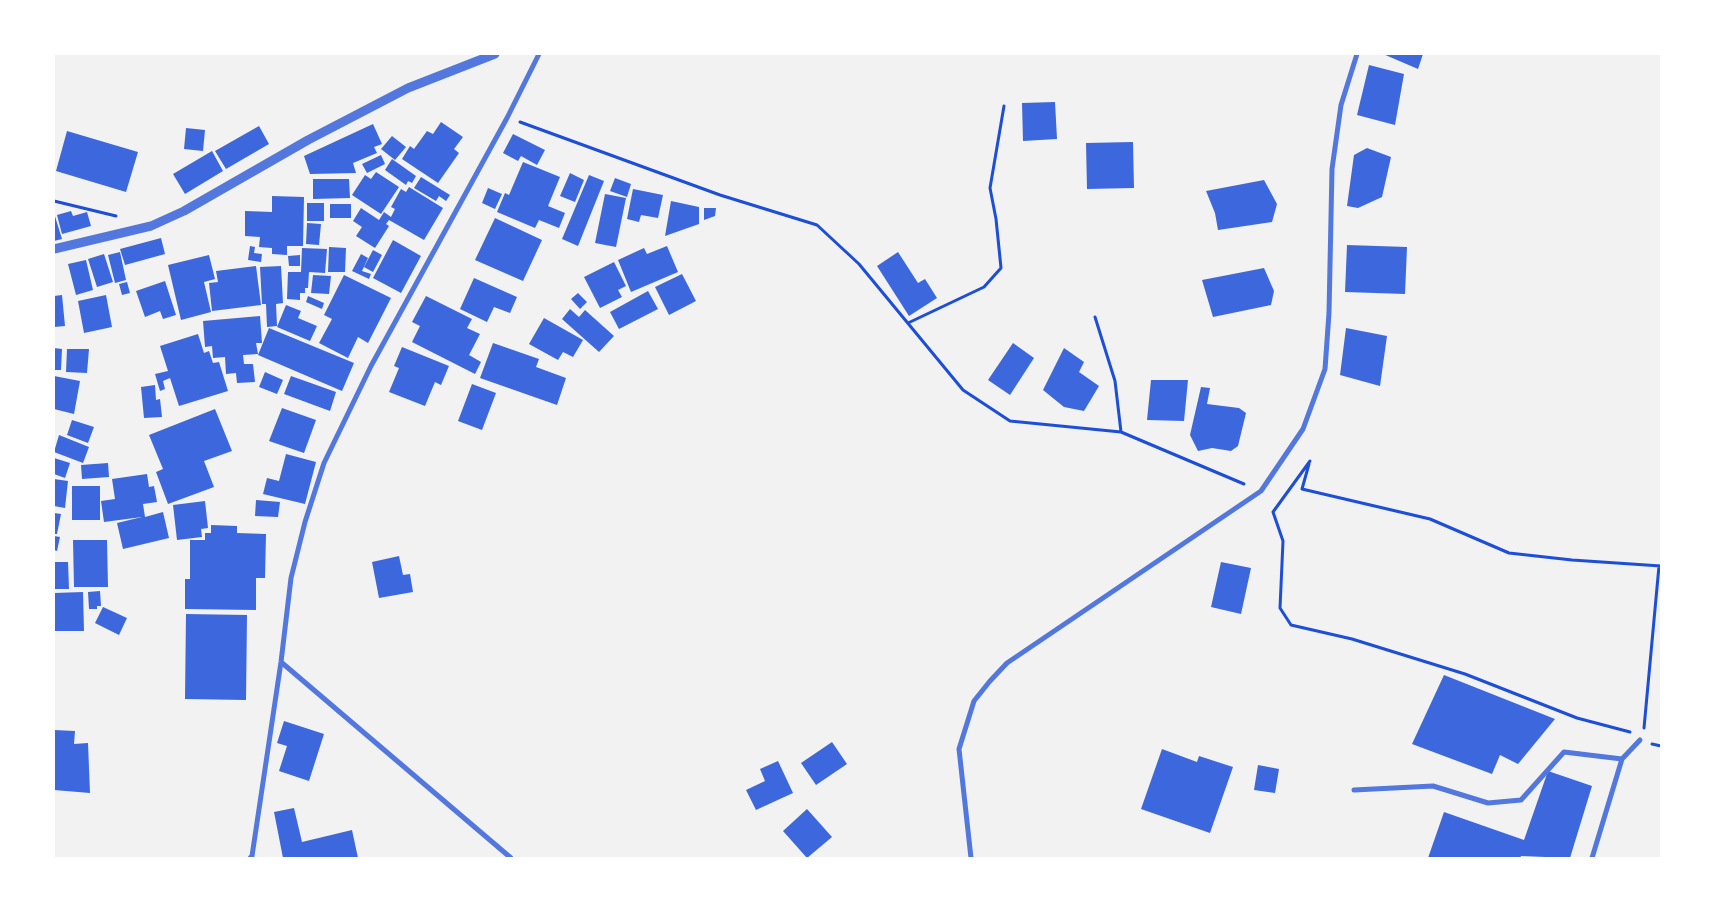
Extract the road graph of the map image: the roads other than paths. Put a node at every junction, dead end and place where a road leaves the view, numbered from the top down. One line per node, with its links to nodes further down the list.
1 (495, 54): 4 (street)
2 (539, 54): 5 (street)
3 (1356, 54): 11 (street)
4 (54, 249)
5 (281, 662): 9 (street); 10 (street)
6 (1641, 738): 7 (street)
7 (1622, 759): 8 (street); 12 (street)
8 (1354, 790)
9 (252, 857)
10 (511, 858)
11 (971, 858)
12 (1592, 858)

